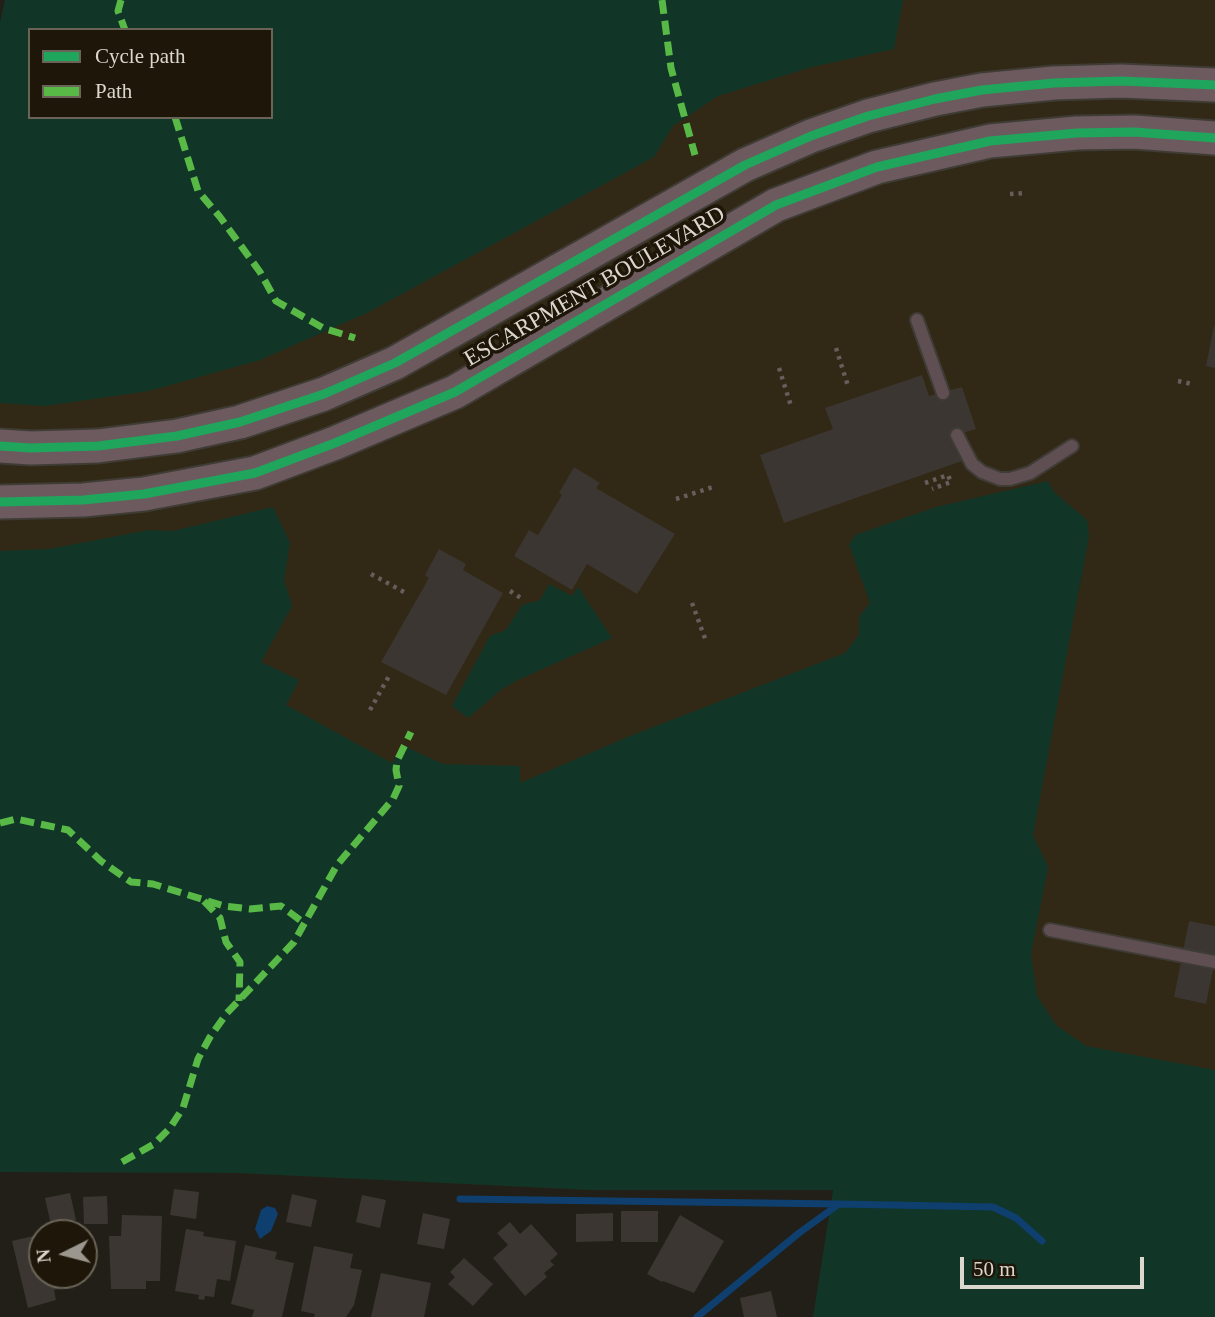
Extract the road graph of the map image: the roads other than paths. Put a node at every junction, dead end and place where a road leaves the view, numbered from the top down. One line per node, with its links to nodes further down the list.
1 (1215, 85): 2 (main road, ESCARPMENT BOULEVARD)
2 (1020, 86): 3 (main road, ESCARPMENT BOULEVARD); 4 (main road)
3 (982, 90): 6 (main road); 7 (main road, ESCARPMENT BOULEVARD)
4 (1029, 137): 5 (main road, ESCARPMENT BOULEVARD); 6 (main road, ESCARPMENT BOULEVARD)
5 (1215, 138)
6 (990, 141): 9 (main road, ESCARPMENT BOULEVARD)
7 (471, 320): 9 (main road); 12 (main road, ESCARPMENT BOULEVARD)
8 (917, 320): 10 (lane)
9 (498, 366): 14 (main road, ESCARPMENT BOULEVARD)
10 (943, 393)
11 (957, 435): 13 (lane)
12 (0, 446)
13 (1072, 446)
14 (0, 502)
15 (1051, 930): 16 (lane)
16 (1215, 962)

